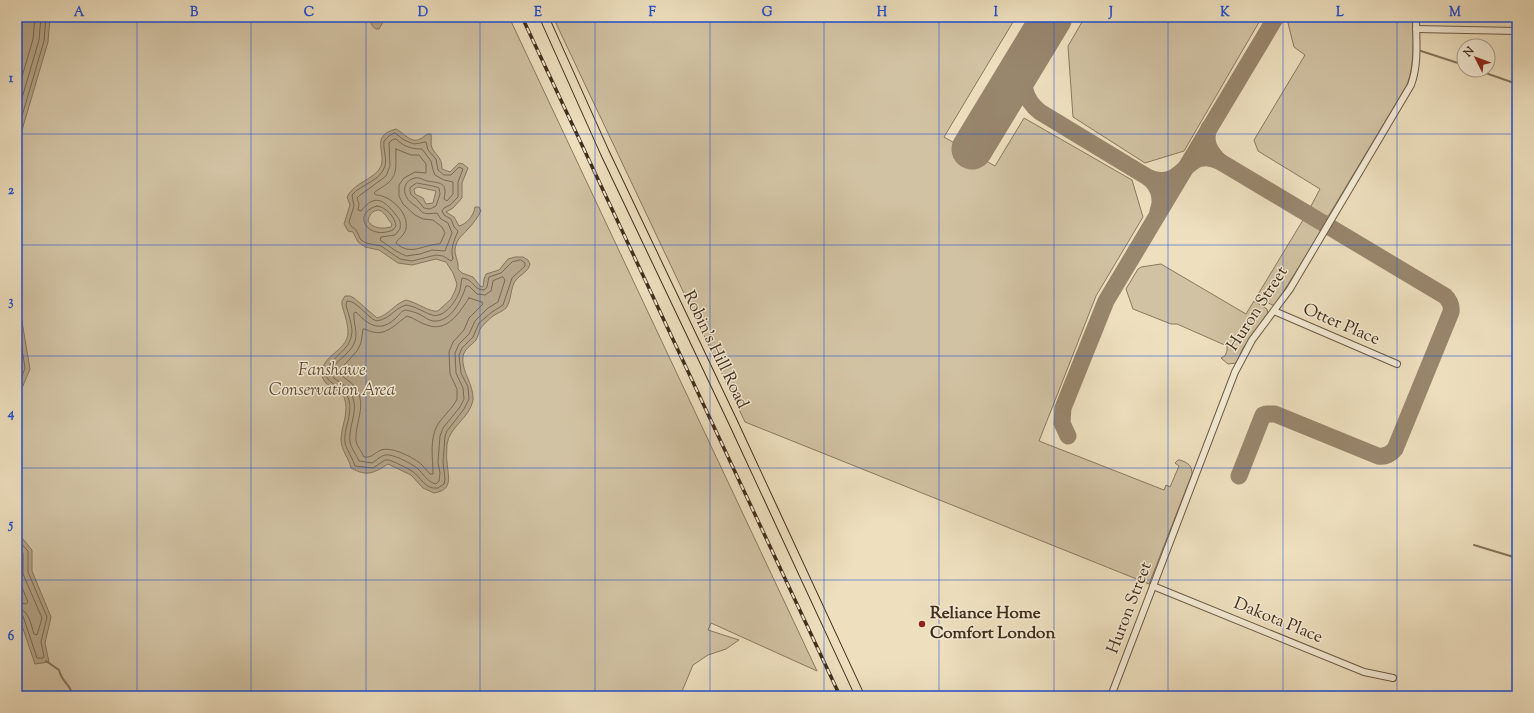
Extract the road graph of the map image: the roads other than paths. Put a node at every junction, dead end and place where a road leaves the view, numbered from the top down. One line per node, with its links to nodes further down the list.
1 (544, 17): 9 (main road, Robin's Hill Road)
2 (1416, 17): 3 (street, Huron Street)
3 (1416, 29): 4 (street); 5 (street, Huron Street)
4 (1517, 31)
5 (1274, 312): 6 (street, Otter Place); 7 (street, Huron Street)
6 (1397, 364)
7 (1153, 586): 8 (street, Dakota Place); 10 (street, Huron Street)
8 (1393, 678)
9 (860, 696)
10 (1111, 696)

